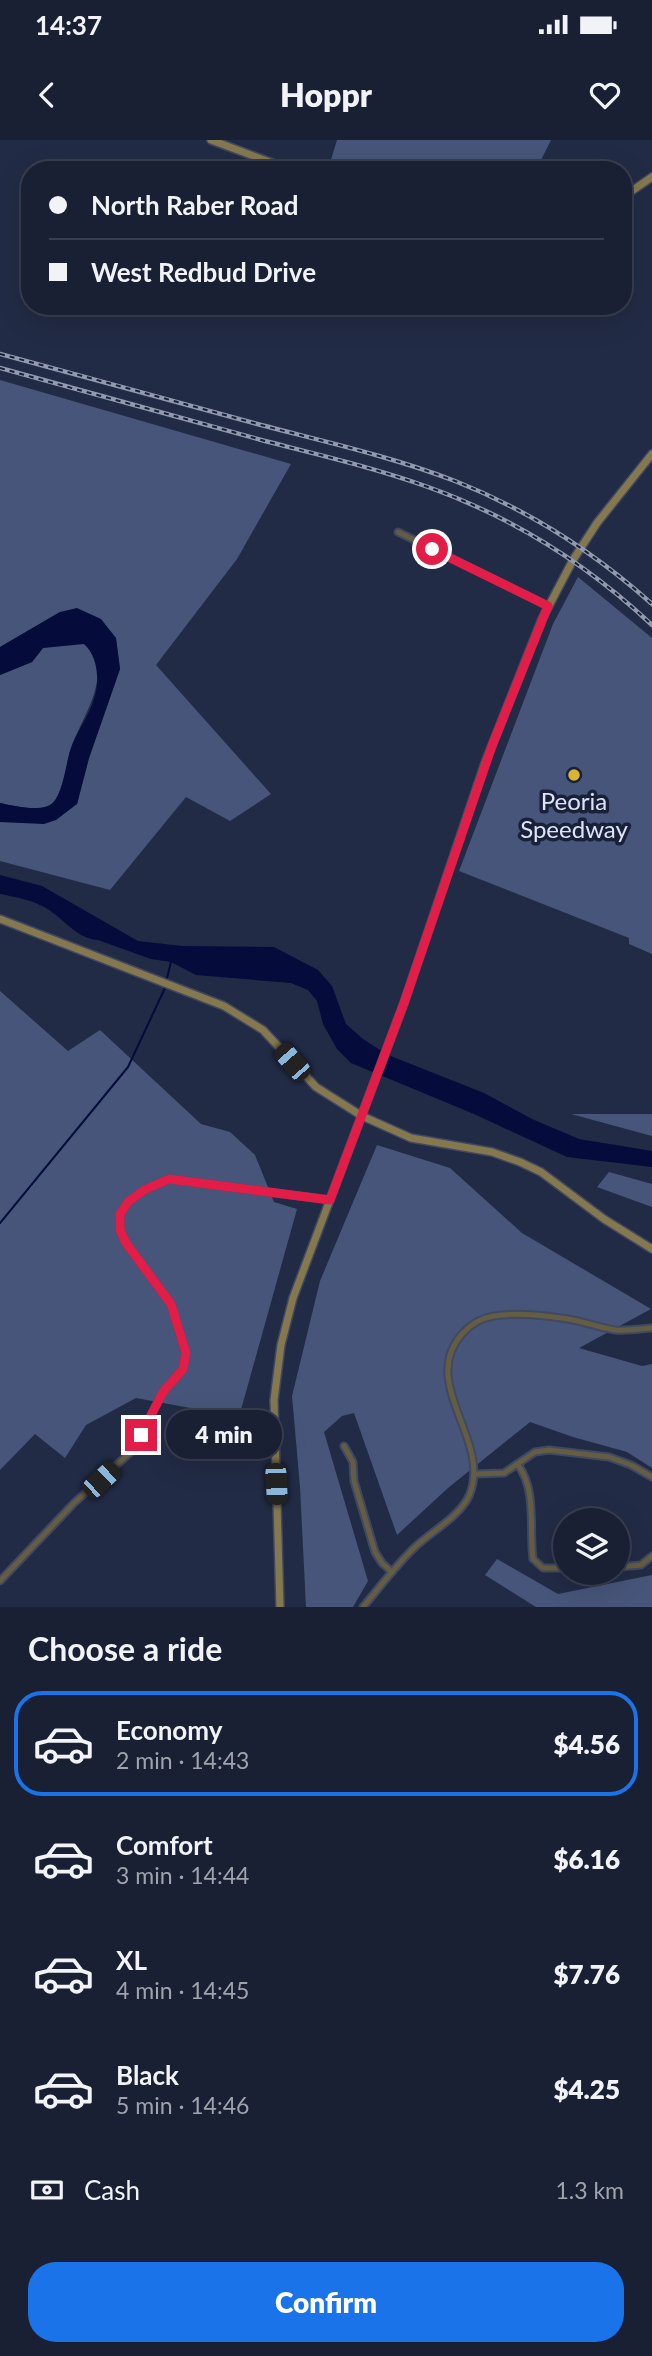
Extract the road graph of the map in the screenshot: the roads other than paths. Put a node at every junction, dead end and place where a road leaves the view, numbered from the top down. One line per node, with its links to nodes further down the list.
1 (211, 140): 2 (main road)
2 (267, 161)
3 (652, 177): 4 (main road)
4 (632, 191)
5 (652, 454): 7 (main road)
6 (398, 532): 7 (street)
7 (548, 606): 9 (main road)
8 (0, 919): 9 (main road)
9 (362, 1116): 10 (main road); 11 (main road)
10 (330, 1200): 21 (street); 22 (main road)
11 (652, 1249)
12 (652, 1328): 15 (street)
13 (344, 1446): 20 (street)
14 (518, 1465): 15 (street); 16 (street); 19 (street)
15 (475, 1474): 20 (street)
16 (652, 1478)
17 (652, 1556): 18 (street)
18 (630, 1566)
19 (553, 1568)
20 (392, 1572): 23 (street)
21 (0, 1581)
22 (280, 1607)
23 (363, 1607)

